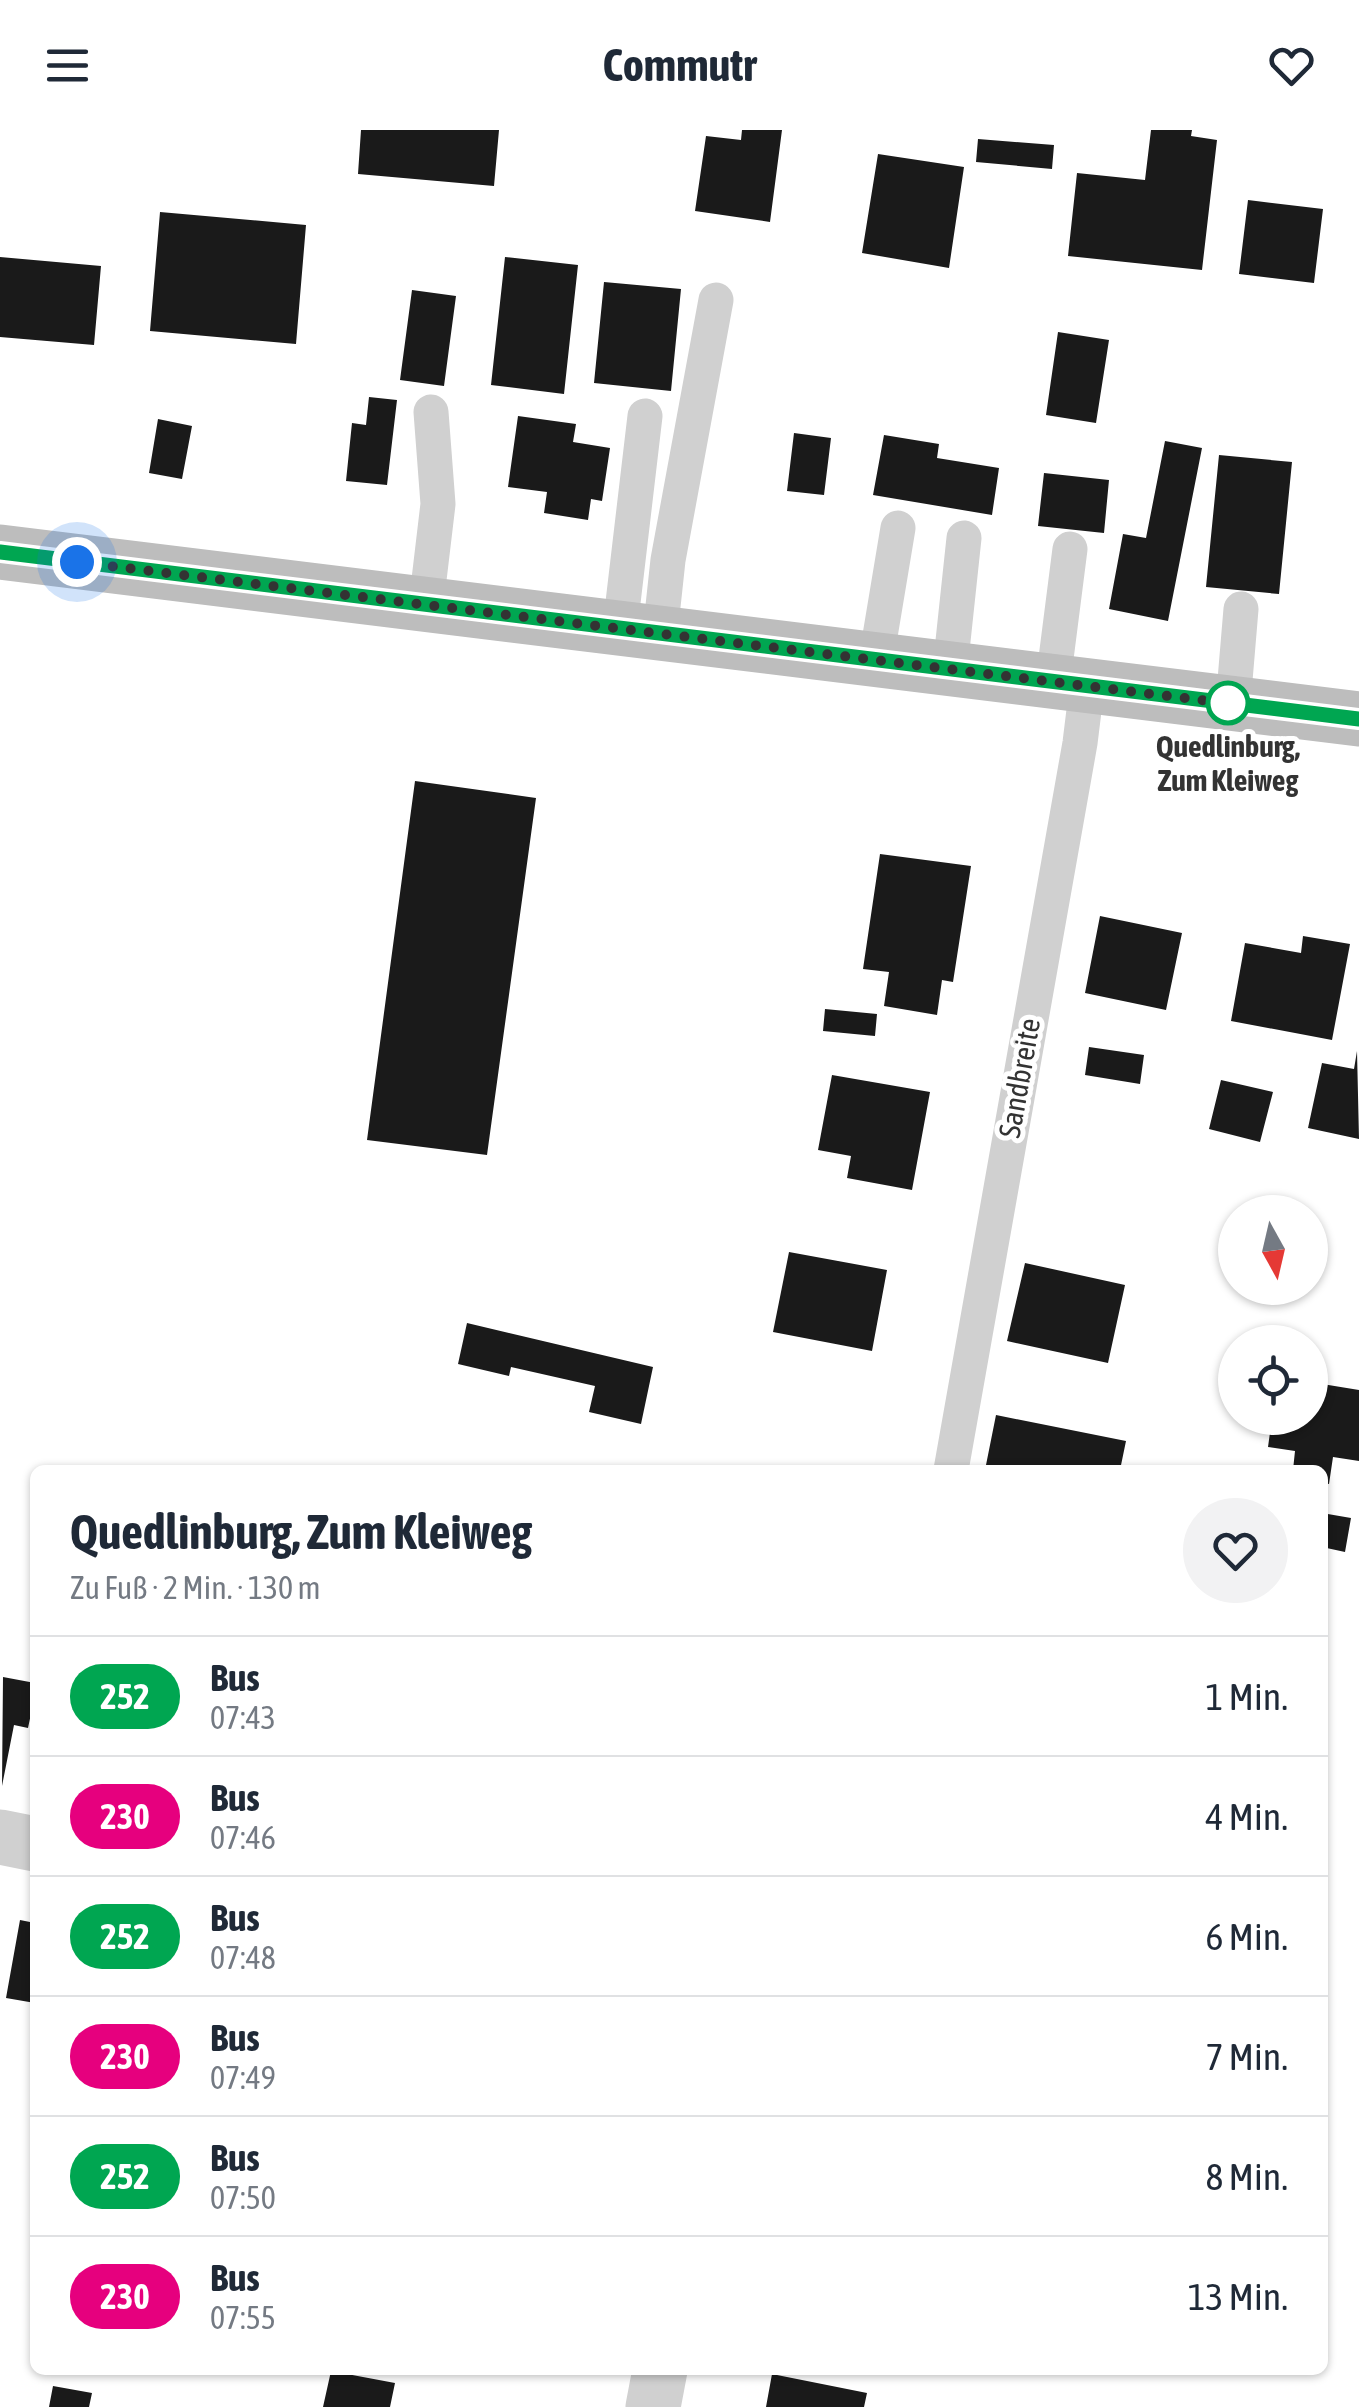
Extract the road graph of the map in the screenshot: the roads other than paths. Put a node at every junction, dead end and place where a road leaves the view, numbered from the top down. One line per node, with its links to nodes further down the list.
1 (716, 300): 10 (lane)
2 (431, 412): 8 (lane)
3 (645, 416): 10 (lane)
4 (898, 528): 11 (lane)
5 (964, 538): 12 (lane)
6 (1070, 548): 13 (lane, Sandbreite)
7 (0, 552): 8 (main road)
8 (426, 605): 10 (main road)
9 (1241, 608): 14 (lane)
10 (640, 631): 11 (main road)
11 (876, 660): 12 (main road)
12 (950, 669): 13 (main road)
13 (1070, 684): 14 (main road); 16 (lane, Sandbreite)
14 (1233, 704): 15 (main road)
15 (1359, 719)
16 (953, 1465)
17 (0, 1837): 18 (street)
18 (30, 1843)
19 (659, 2375): 20 (street)
20 (652, 2407)

